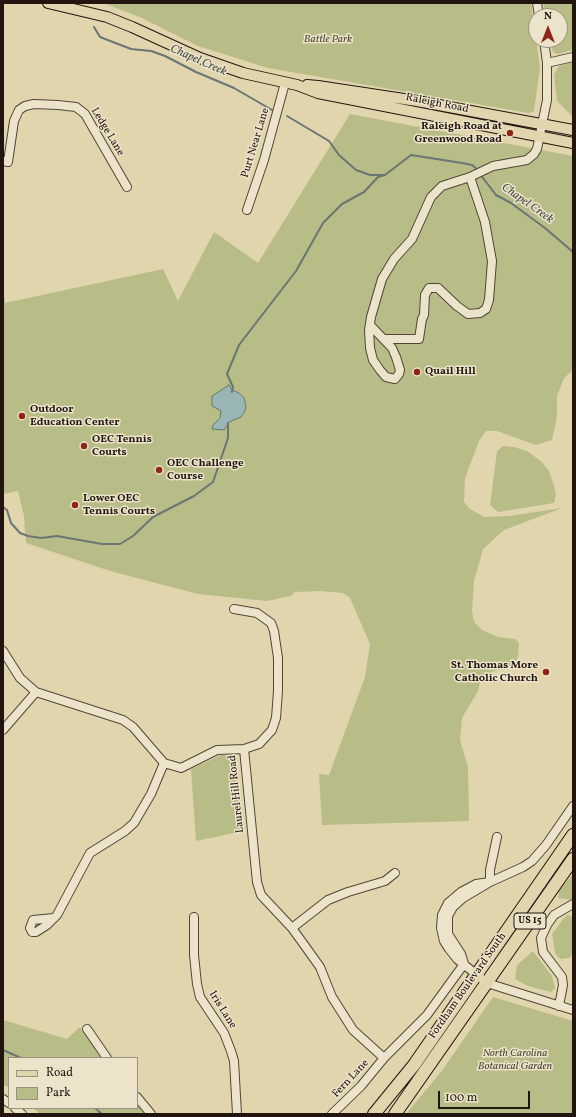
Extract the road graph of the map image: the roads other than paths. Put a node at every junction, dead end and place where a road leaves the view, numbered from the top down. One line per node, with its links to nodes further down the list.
1 (48, 3): 5 (main road, Raleigh Road)
2 (545, 48): 4 (street)
3 (573, 57): 4 (street)
4 (548, 63): 7 (street)
5 (285, 83): 6 (main road, Raleigh Road); 14 (street, Purt Near Lane)
6 (297, 85): 7 (main road, Raleigh Road); 9 (main road, Raleigh Road)
7 (542, 124): 8 (main road, Raleigh Road); 9 (street)
8 (573, 130)
9 (539, 136): 10 (main road, Raleigh Road); 12 (street)
10 (573, 143)
11 (3, 161): 13 (street, Ledge Lane)
12 (478, 173): 15 (street); 16 (street)
13 (127, 187)
14 (247, 210)
15 (370, 324): 16 (street); 16 (street)
16 (384, 339)
17 (234, 609): 21 (street)
18 (3, 651): 19 (street)
19 (36, 692): 20 (street); 22 (street)
20 (3, 730)
21 (244, 749): 22 (street, Laurel Hill Road); 32 (street, Laurel Hill Road)
22 (164, 763): 31 (street)
23 (573, 806): 28 (street)
24 (573, 835): 34 (highway, Fordham Boulevard South / US 15)
25 (497, 837): 28 (street)
26 (573, 858): 35 (highway, Fordham Boulevard South / US 15)
27 (394, 873): 32 (street)
28 (490, 882): 33 (street)
29 (573, 904): 36 (street)
30 (194, 917): 43 (street, Iris Lane)
31 (54, 918)
32 (292, 928): 40 (street, Laurel Hill Road)
33 (464, 964): 34 (street); 40 (street, Fern Lane)
34 (476, 974): 35 (street); 45 (highway, Fordham Boulevard South / US 15)
35 (488, 982): 36 (street); 46 (highway, Fordham Boulevard South / US 15)
36 (559, 1006): 37 (street)
37 (573, 1010)
38 (87, 1029): 39 (street)
39 (106, 1057)
40 (384, 1058): 44 (street, Fern Lane)
41 (138, 1098): 42 (street)
42 (151, 1114)
43 (237, 1114)
44 (332, 1114)
45 (374, 1114)
46 (395, 1114)

